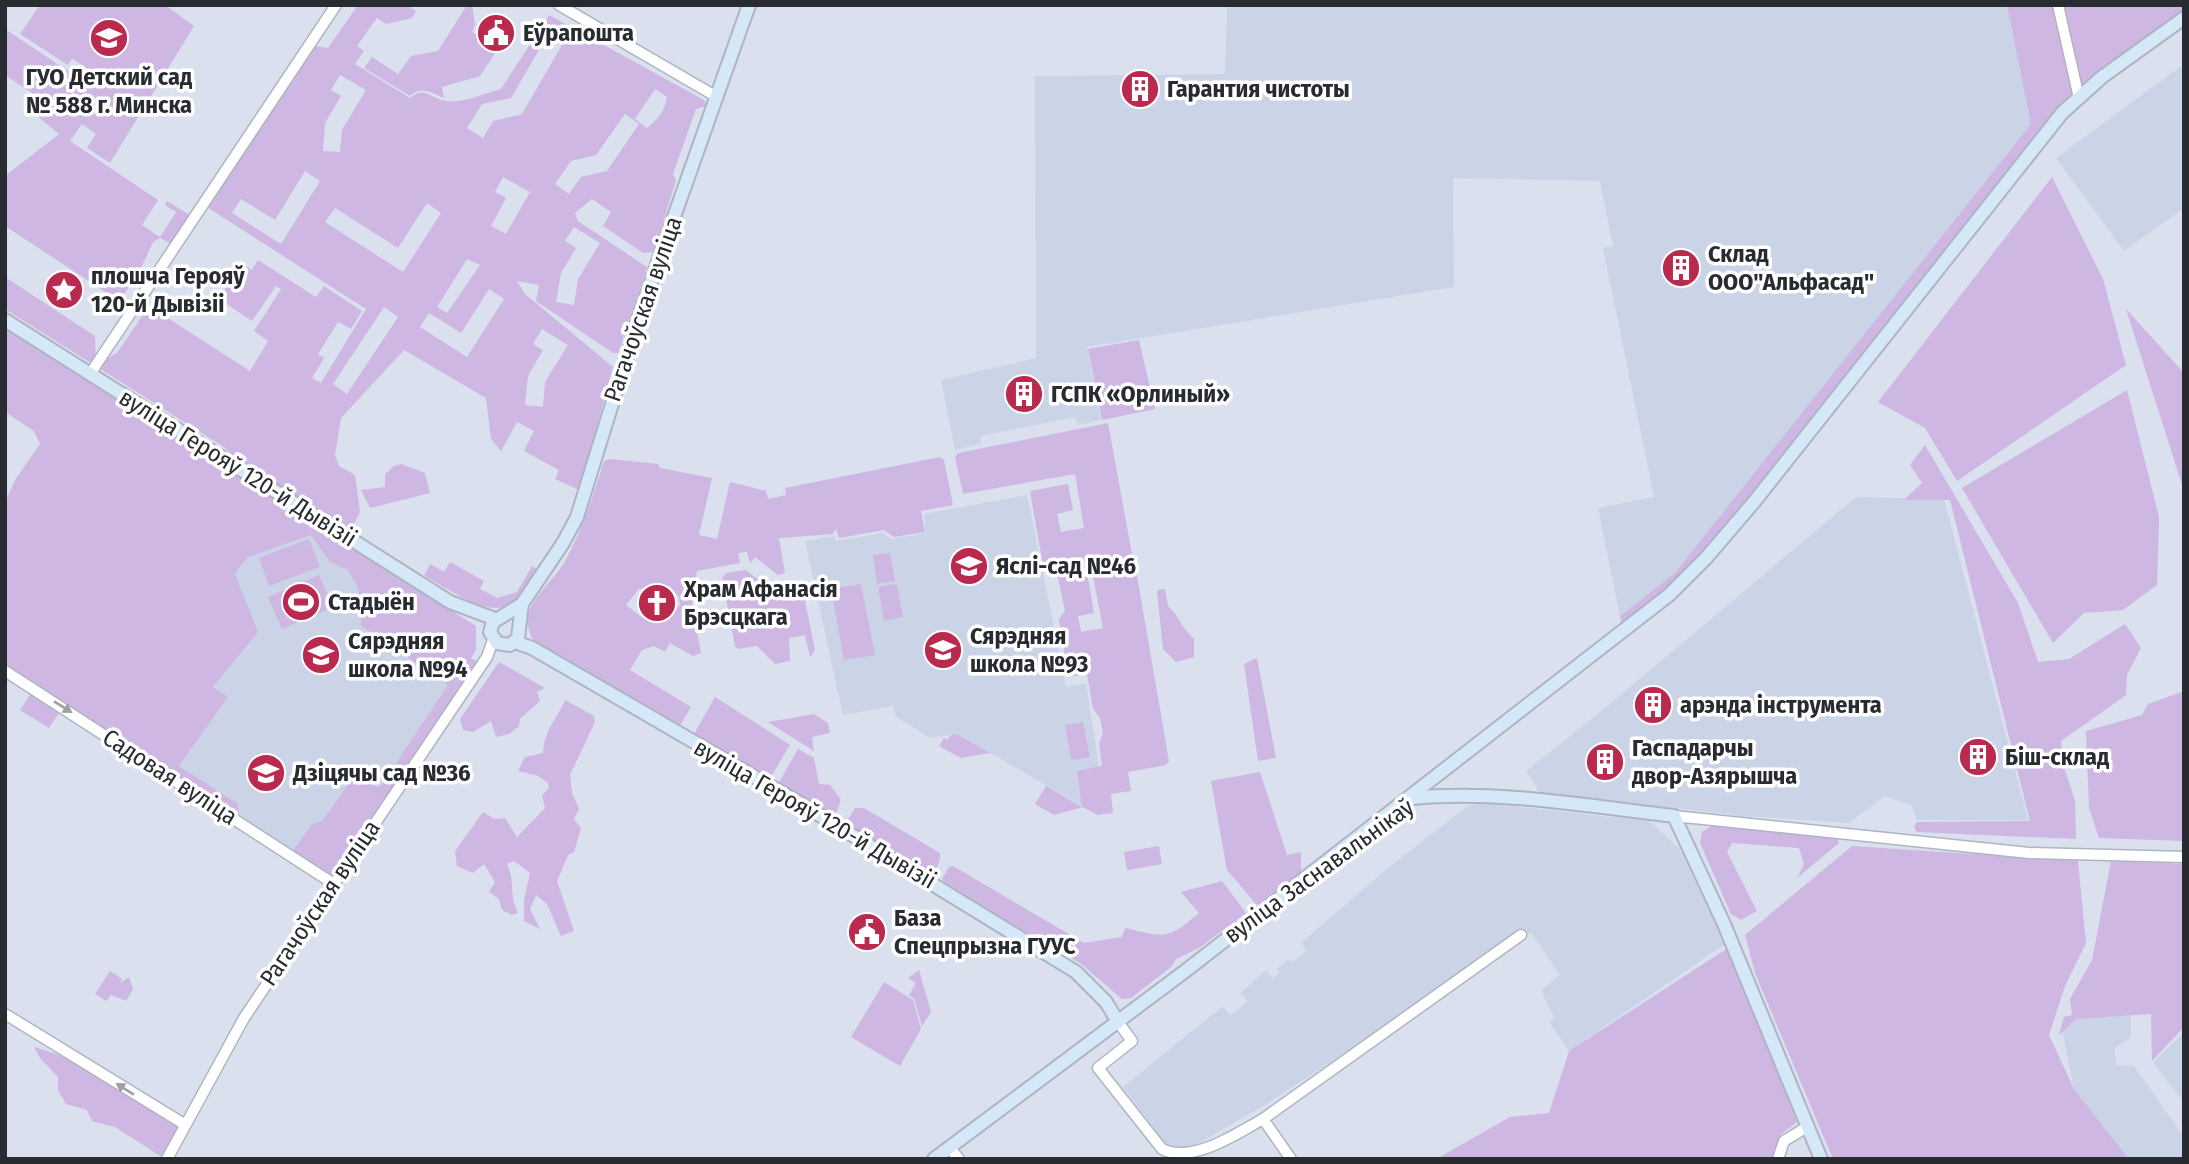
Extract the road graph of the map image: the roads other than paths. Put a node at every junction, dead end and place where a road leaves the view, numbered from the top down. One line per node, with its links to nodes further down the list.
1 (336, 5): 9 (street)
2 (559, 5): 6 (street)
3 (749, 5): 6 (main road, Рагачоўская вуліца)
4 (2058, 5): 7 (street)
5 (2184, 18): 7 (main road)
6 (718, 97): 10 (main road, Рагачоўская вуліца)
7 (2079, 97): 12 (main road)
8 (5, 320): 9 (main road, вуліца Герояў 120-й Дывізіі)
9 (90, 374): 10 (main road, вуліца Герояў 120-й Дывізіі)
10 (506, 631): 15 (street, Рагачоўская вуліца); 18 (main road, вуліца Герояў 120-й Дывізіі)
11 (5, 671): 15 (street, Садовая вуліца, one-way to 15)
12 (1411, 797): 13 (main road, вуліца Заснавальнікаў); 18 (main road, вуліца Заснавальнікаў)
13 (1674, 816): 14 (street, вуліца Заснавальнікаў); 21 (main road)
14 (2184, 857)
15 (334, 884): 20 (street, Рагачоўская вуліца)
16 (1521, 935): 19 (street)
17 (5, 1014): 20 (street, one-way to 17)
18 (1118, 1022): 19 (street); 22 (main road, вуліца Заснавальнікаў)
19 (1263, 1119): 26 (street)
20 (184, 1124): 23 (street, Рагачоўская вуліца)
21 (1807, 1127): 27 (street); 28 (main road)
22 (949, 1147): 24 (main road, вуліца Заснавальнікаў); 25 (street)
23 (167, 1159)
24 (934, 1159)
25 (959, 1159)
26 (1291, 1159)
27 (1778, 1159)
28 (1821, 1159)

